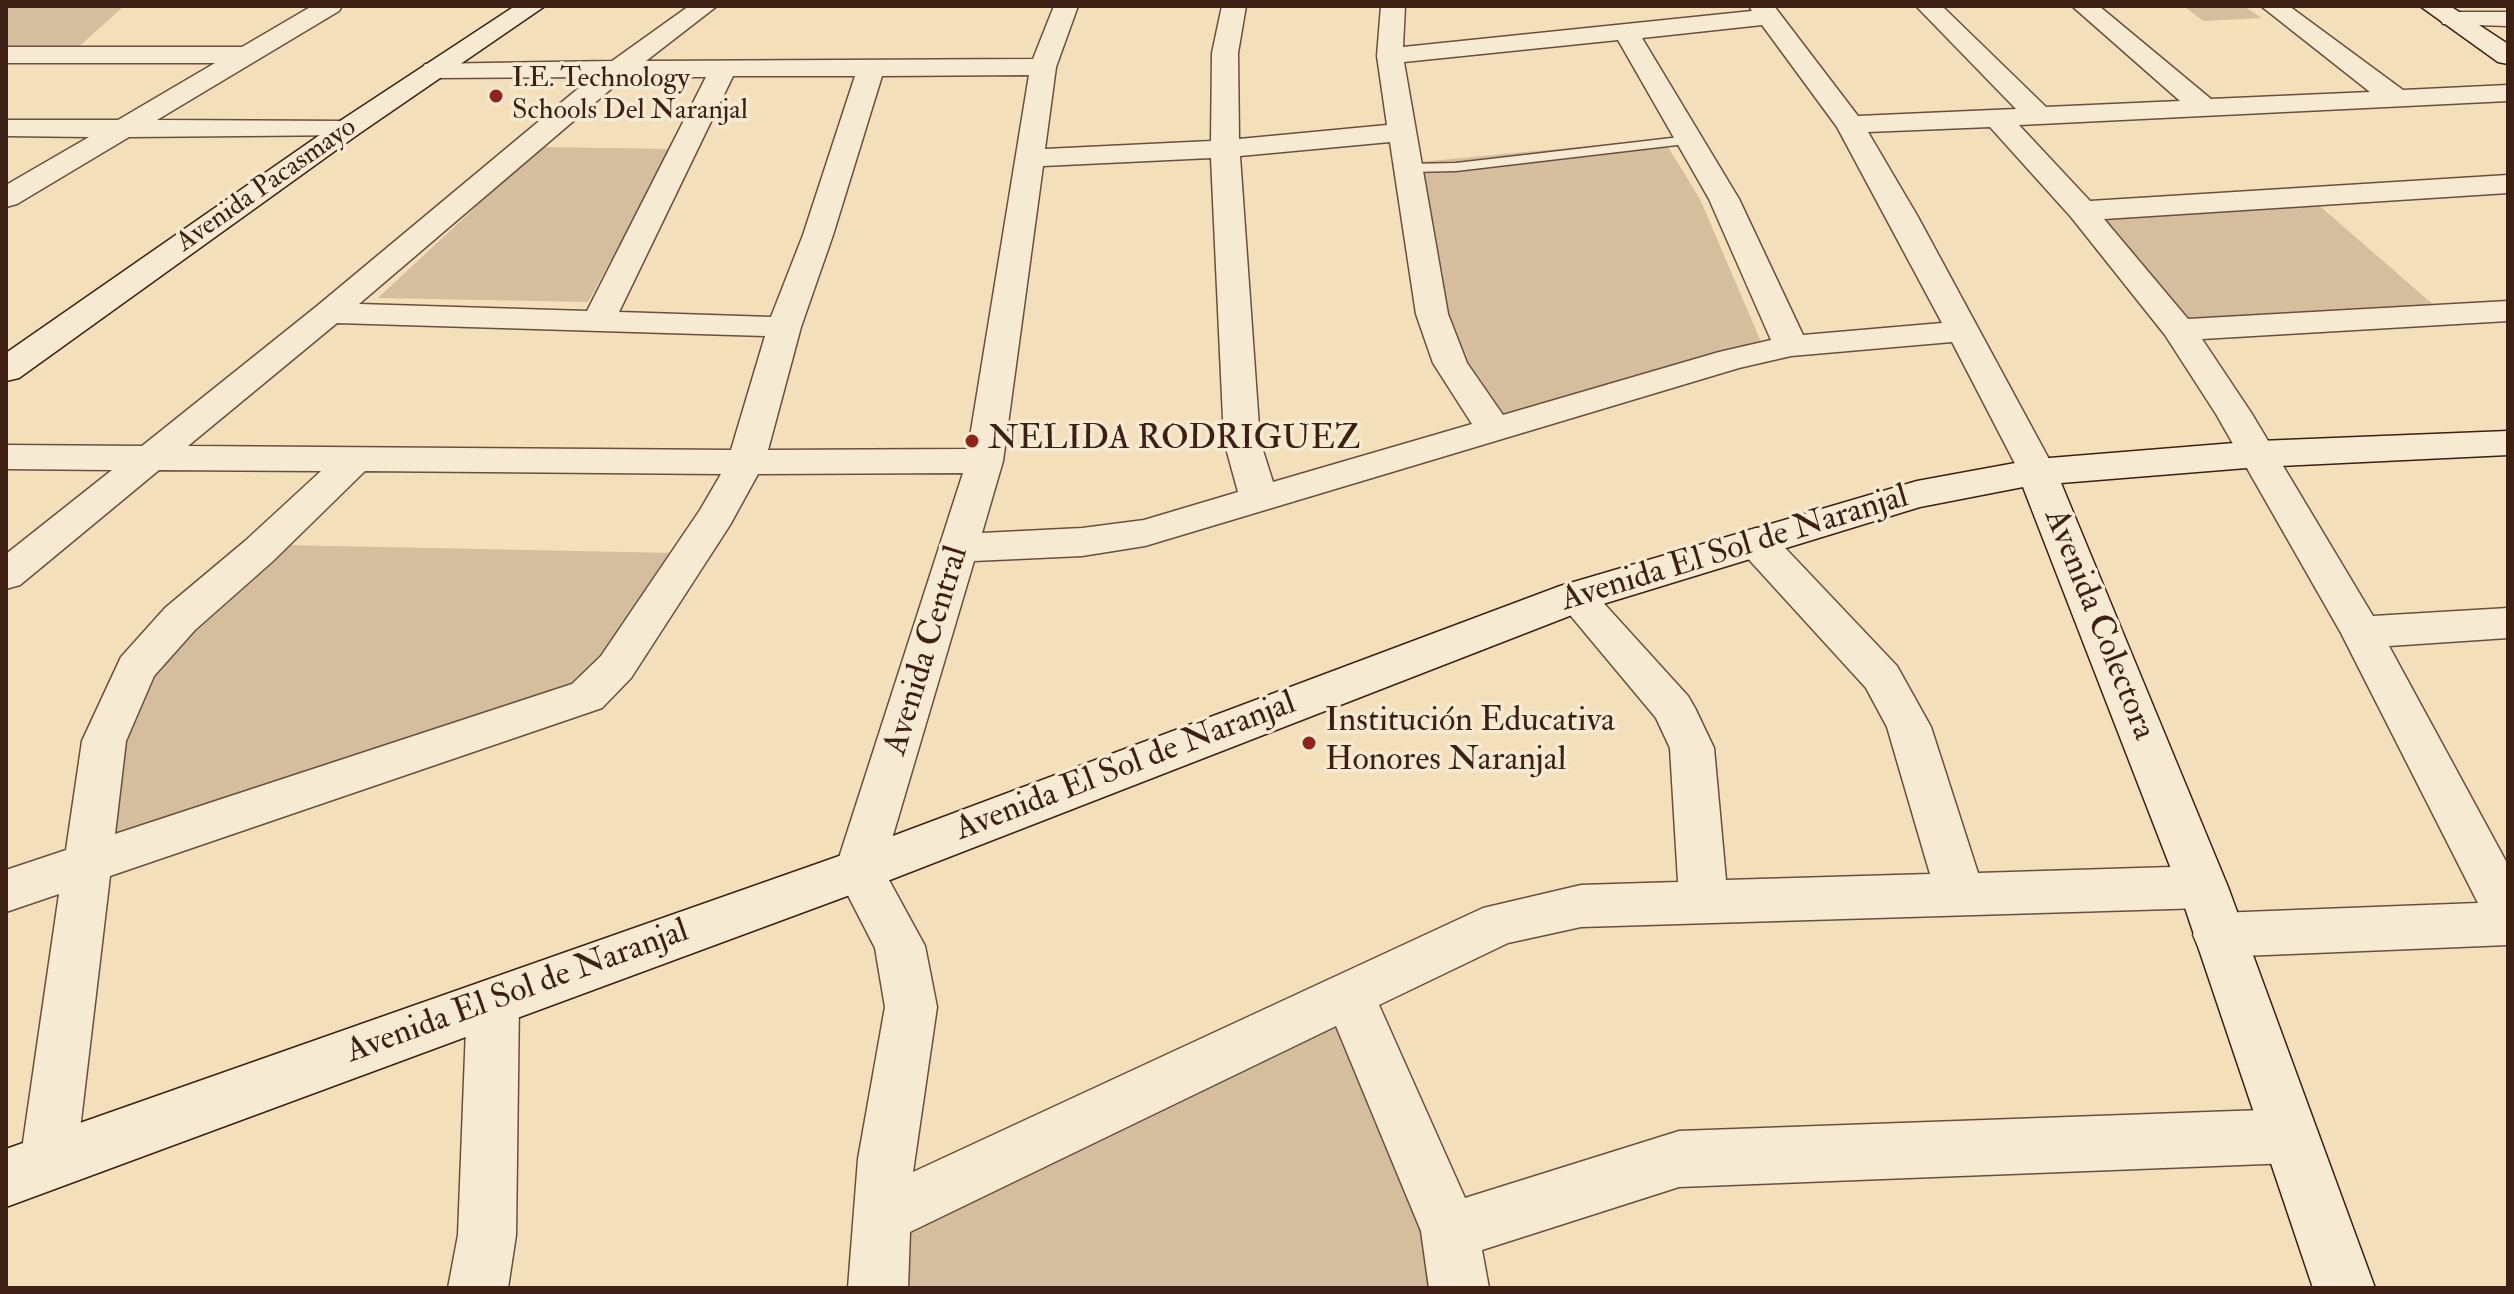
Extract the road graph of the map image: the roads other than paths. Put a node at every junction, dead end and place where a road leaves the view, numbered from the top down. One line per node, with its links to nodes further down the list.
1 (330, 6): 17 (street)
2 (501, 6): 33 (street, Avenida Pacasmayo)
3 (532, 6): 22 (street, Avenida Pacasmayo)
4 (705, 6): 23 (street)
5 (1066, 6): 20 (street, Avenida Central)
6 (1234, 6): 37 (street)
7 (1393, 6): 18 (street)
8 (1928, 6): 28 (street)
9 (2084, 6): 27 (street)
10 (2273, 6): 26 (street)
11 (1764, 12): 14 (street); 30 (street, Avenida Colectora)
12 (2455, 12): 13 (street); 15 (street); 19 (street)
13 (2508, 19)
14 (1626, 32): 18 (street); 36 (street)
15 (2508, 39)
16 (6, 55): 17 (street)
17 (245, 55): 31 (street)
18 (1390, 56): 35 (street)
19 (2508, 56)
20 (1043, 67): 21 (street); 38 (street, Avenida Central)
21 (871, 68): 24 (street); 46 (street)
22 (434, 70): 23 (street); 34 (street, Avenida Pacasmayo)
23 (617, 70): 24 (street); 44 (street)
24 (723, 70): 45 (street)
25 (2508, 93): 26 (street)
26 (2396, 98): 27 (street)
27 (2204, 107): 28 (street)
28 (2038, 115): 29 (street)
29 (1996, 117): 30 (street); 42 (street)
30 (1850, 125): 48 (street, Avenida Colectora)
31 (123, 127): 32 (street); 33 (street); 41 (street)
32 (6, 128)
33 (312, 128): 34 (street); 49 (street, Avenida Pacasmayo)
34 (347, 129): 51 (street, Avenida Pacasmayo)
35 (1404, 132): 37 (street); 39 (street)
36 (1689, 140): 39 (lane); 50 (street)
37 (1225, 149): 38 (street); 61 (street)
38 (1028, 158): 58 (street, Avenida Central)
39 (1410, 168): 52 (street)
40 (2508, 184): 42 (street)
41 (6, 198)
42 (2082, 211): 47 (street)
43 (2508, 311): 47 (street)
44 (329, 313): 45 (street); 56 (street)
45 (598, 321): 46 (street)
46 (784, 327): 59 (street)
47 (2179, 330): 54 (street)
48 (1961, 331): 50 (street); 60 (street, Avenida Colectora)
49 (6, 342)
50 (1791, 346): 52 (street)
51 (6, 370)
52 (1494, 429): 61 (street)
53 (2508, 443): 54 (street, Avenida El Sol de Naranjal)
54 (2259, 454): 60 (street, Avenida El Sol de Naranjal); 67 (street)
55 (6, 457): 56 (street)
56 (151, 459): 57 (street); 64 (street)
57 (355, 460): 59 (street); 68 (street)
58 (985, 461): 59 (street); 63 (street, Avenida Central)
59 (746, 462): 68 (street)
60 (2037, 472): 62 (street, Avenida El Sol de Naranjal); 70 (street, Avenida Colectora)
61 (1259, 500): 63 (street)
62 (1756, 542): 65 (street, Avenida El Sol de Naranjal); 72 (street)
63 (960, 548): 69 (street, Avenida Central)
64 (6, 575)
65 (1575, 597): 69 (street, Avenida El Sol de Naranjal); 73 (street)
66 (2508, 623): 67 (street)
67 (2361, 632): 74 (street)
68 (88, 866): 71 (street); 80 (street)
69 (859, 870): 78 (street, Avenida El Sol de Naranjal); 81 (street)
70 (2203, 887): 72 (street); 76 (street, Avenida Colectora)
71 (6, 891)
72 (1960, 894): 73 (street)
73 (1704, 903): 77 (street)
74 (2508, 912)
75 (2508, 923): 76 (street)
76 (2218, 935): 79 (street, Avenida Colectora)
77 (1349, 995): 81 (street); 82 (street)
78 (493, 1002): 80 (street, Avenida El Sol de Naranjal); 83 (street)
79 (2291, 1136): 82 (street); 86 (street, Avenida Colectora)
80 (27, 1171)
81 (882, 1216): 84 (street)
82 (1450, 1231): 85 (street)
83 (478, 1288)
84 (878, 1288)
85 (1459, 1288)
86 (2344, 1288)

